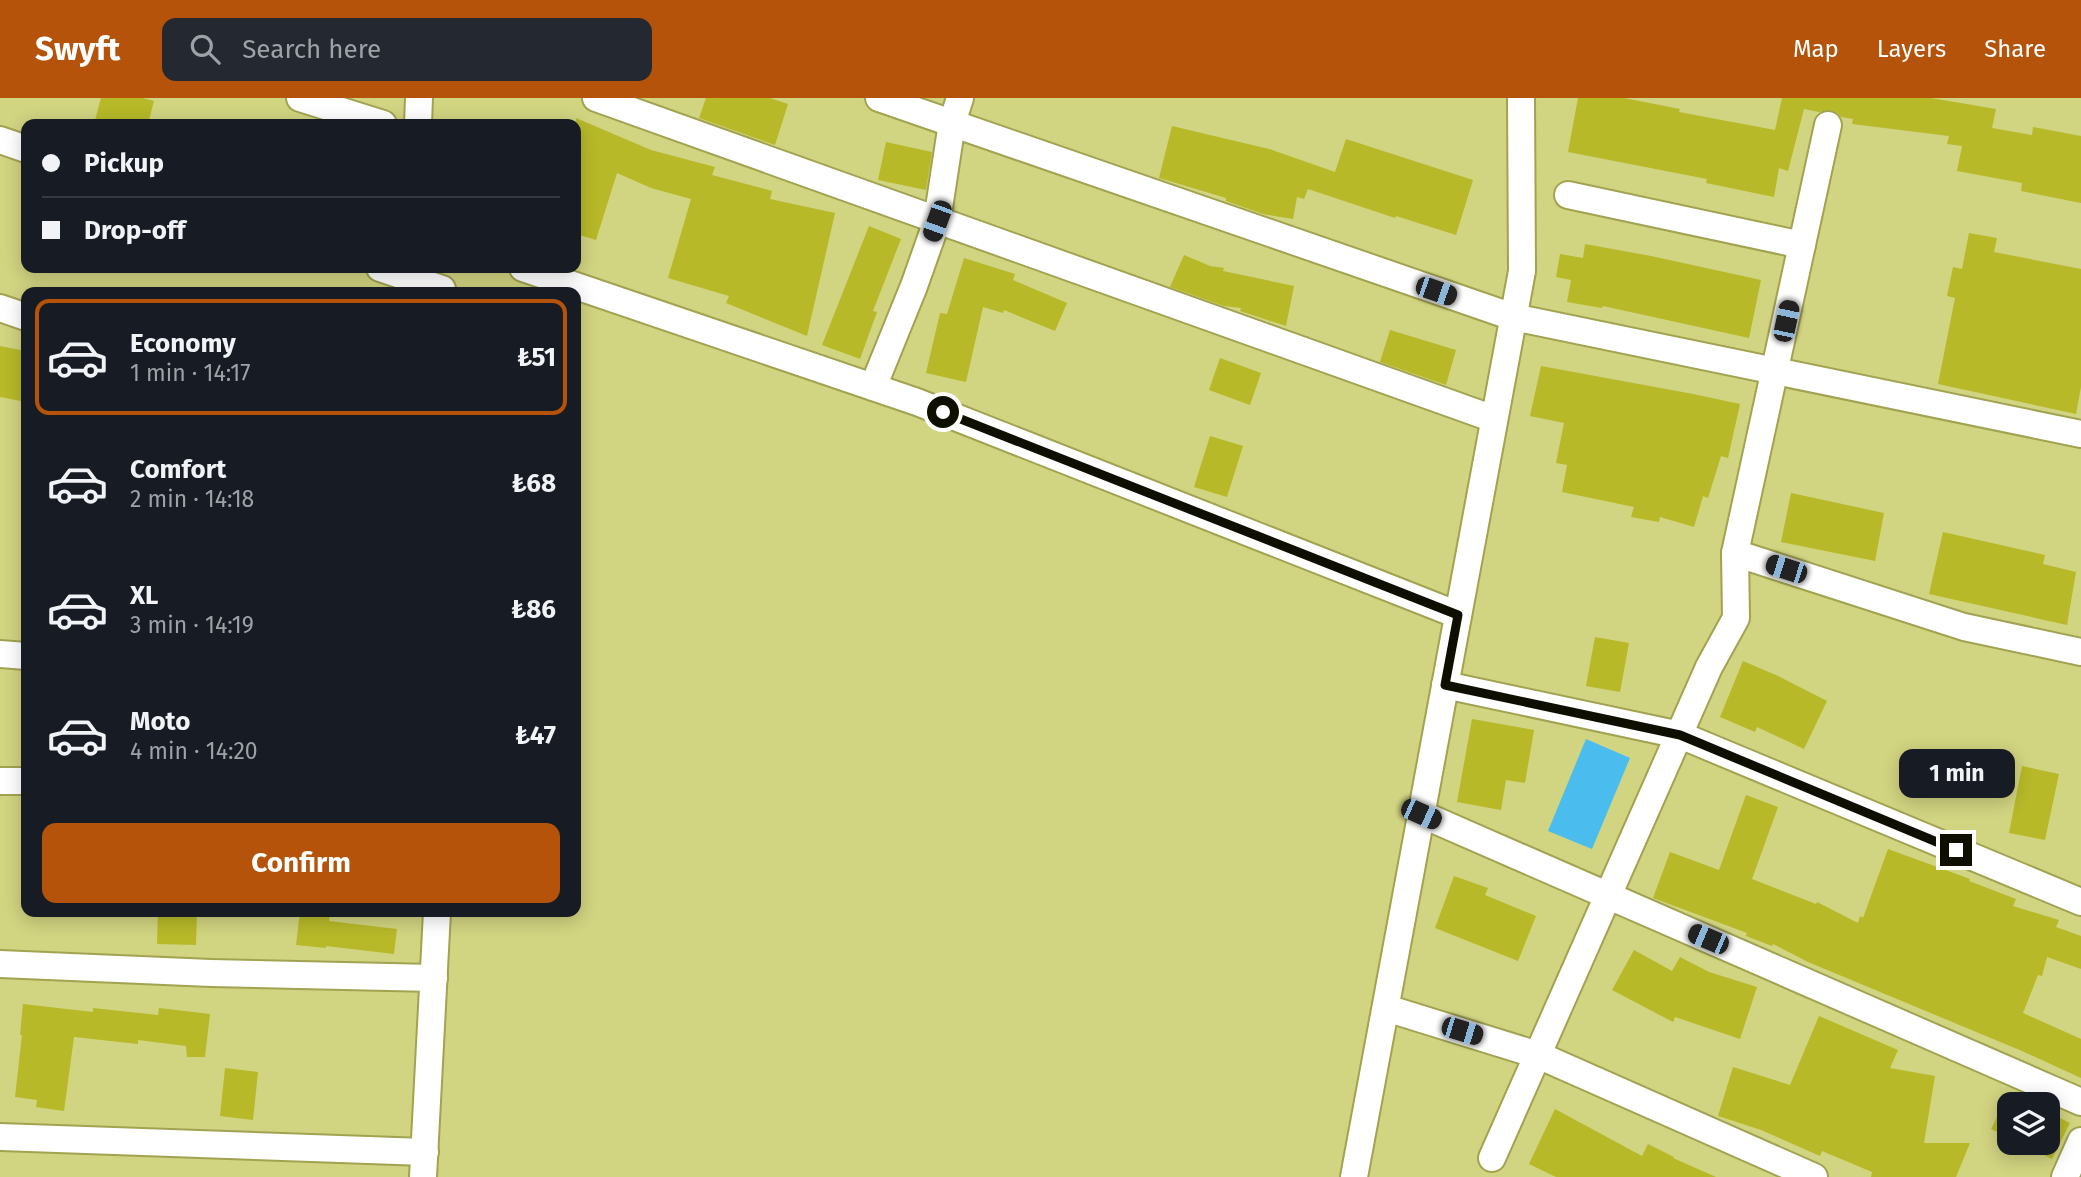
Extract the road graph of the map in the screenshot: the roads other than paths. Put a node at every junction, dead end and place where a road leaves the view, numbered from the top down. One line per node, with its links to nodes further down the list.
1 (300, 98): 7 (street)
2 (419, 98): 8 (street)
3 (596, 98): 13 (street)
4 (878, 98): 6 (street)
5 (1521, 98): 22 (street)
6 (956, 110): 13 (street); 22 (street)
7 (367, 119)
8 (418, 119)
9 (1828, 125): 14 (street)
10 (0, 140): 11 (street)
11 (21, 147)
12 (1568, 195): 14 (street)
13 (937, 221): 24 (street); 25 (street)
14 (1802, 245): 23 (street)
15 (401, 273): 17 (street)
16 (538, 273): 18 (street)
17 (442, 283)
18 (579, 287)
19 (581, 288): 24 (street)
20 (0, 308): 21 (street)
21 (21, 315)
22 (1513, 317): 23 (street); 25 (street)
23 (1775, 371): 26 (street); 27 (street)
24 (873, 387): 28 (street)
25 (1494, 419): 28 (street)
26 (2081, 434)
27 (1735, 553): 29 (street); 33 (street)
28 (1458, 615): 32 (street)
29 (2081, 652)
30 (0, 654): 31 (street)
31 (21, 656)
32 (1445, 685): 33 (street); 36 (street)
33 (1680, 735): 37 (street); 38 (street)
34 (0, 781): 35 (street)
35 (21, 781)
36 (1421, 814): 37 (street); 42 (street)
37 (1608, 895): 43 (street); 44 (street)
38 (2081, 902)
39 (437, 917): 41 (street)
40 (0, 964): 41 (street)
41 (433, 978): 48 (street)
42 (1386, 1008): 43 (street); 49 (street)
43 (1538, 1055): 47 (street); 50 (street)
44 (2081, 1102)
45 (0, 1137): 48 (street)
46 (2081, 1141): 51 (street)
47 (1492, 1158)
48 (424, 1165)
49 (1354, 1177)
50 (1814, 1177)
51 (2066, 1177)

